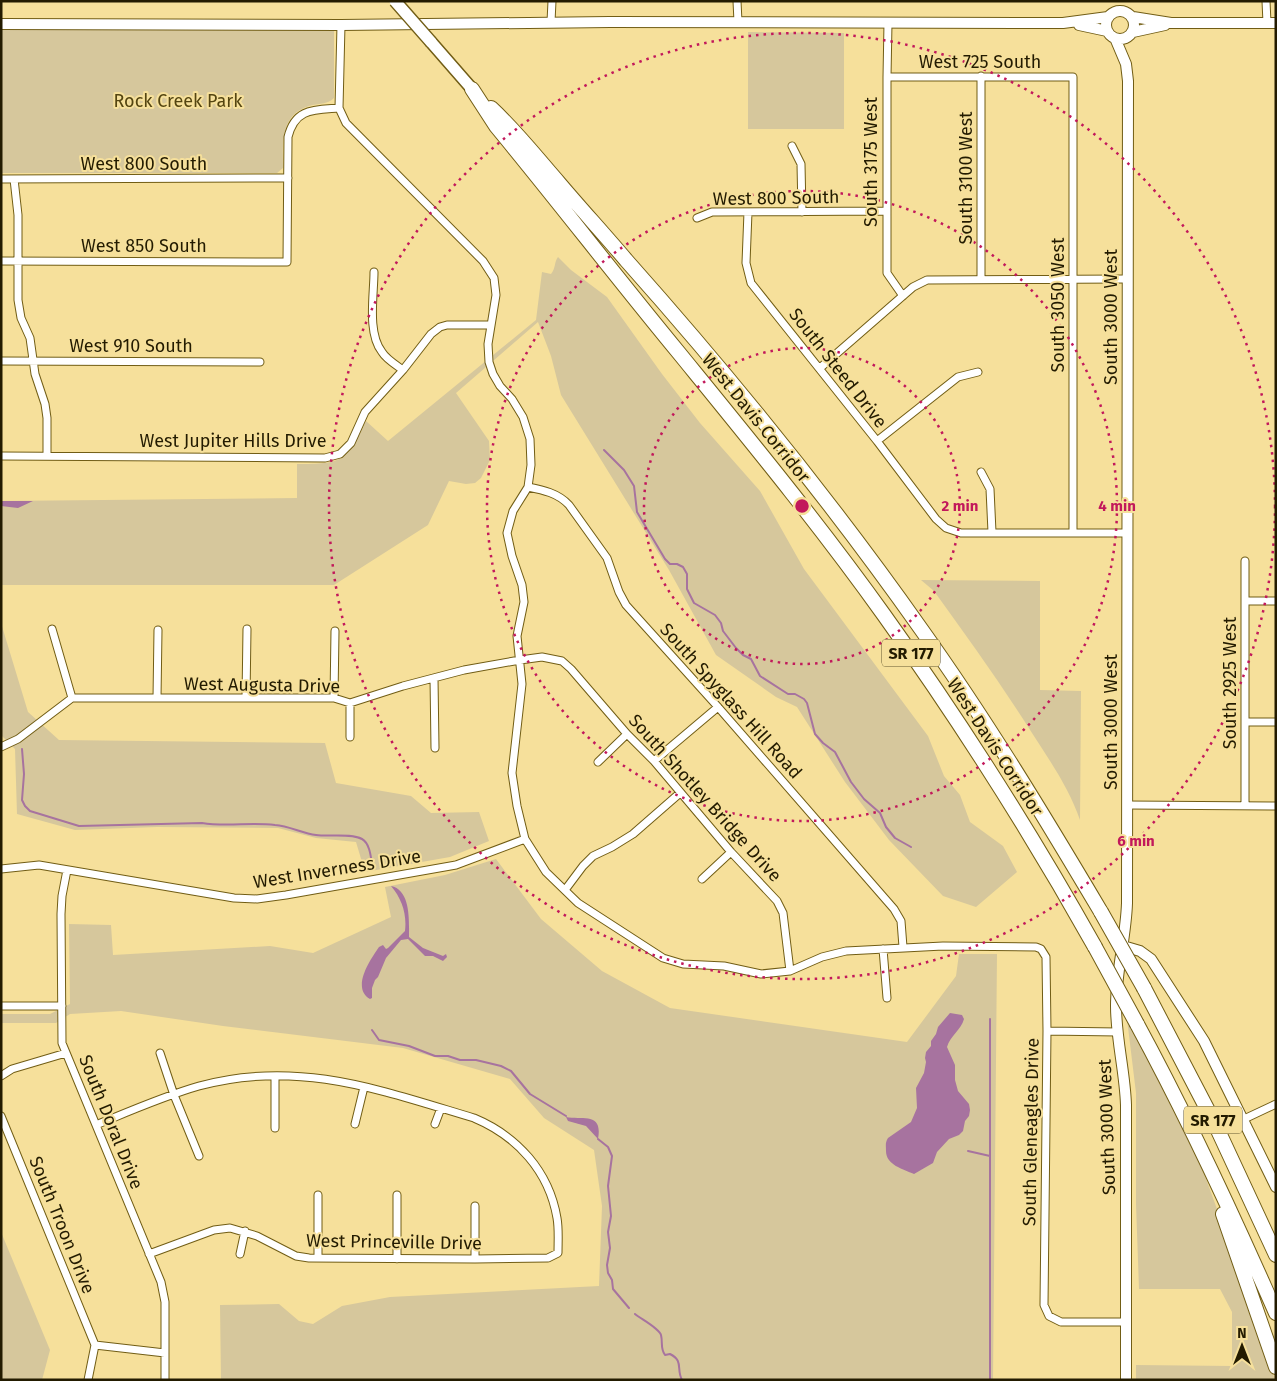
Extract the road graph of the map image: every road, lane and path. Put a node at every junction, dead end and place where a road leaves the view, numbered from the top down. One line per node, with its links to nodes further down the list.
1 (395, 1): 22 (main road, West Davis Corridor / SR 177, bridge)
2 (552, 1): 8 (street)
3 (737, 1): 9 (street)
4 (1128, 1): 7 (street)
5 (1266, 1): 13 (street)
6 (1114, 10): 7 (street); 11 (street); 16 (street)
7 (1131, 15): 12 (street); 17 (street)
8 (551, 22): 9 (street); 15 (street)
9 (738, 22): 10 (street)
10 (888, 23): 11 (street); 21 (street, South 3175 West)
11 (1063, 23): 16 (street)
12 (1171, 23): 13 (street); 17 (street)
13 (1271, 23)
14 (1, 24): 15 (street)
15 (341, 25): 23 (street)
16 (1111, 34): 17 (street); 18 (street, South 3000 West)
17 (1131, 34): 18 (street, South 3000 West)
18 (1126, 64): 37 (street, South 3000 West)
19 (981, 76): 20 (street, West 725 South); 21 (street, West 725 South); 35 (street, South 3100 West)
20 (1073, 76): 36 (street, South 3050 West)
21 (887, 77): 28 (street, South 3175 West)
22 (472, 89): 111 (highway, West Davis Corridor / SR 177, bridge); 112 (highway, West Davis Corridor / SR 177, bridge)
23 (339, 108): 25 (street); 39 (street)
24 (792, 146): 30 (street)
25 (288, 178): 27 (street, West 800 South); 33 (street, West 850 South)
26 (1, 179): 27 (street, West 800 South)
27 (14, 179): 33 (street)
28 (886, 211): 30 (street, West 800 South); 38 (street, South 3175 West)
29 (748, 212): 30 (street, West 800 South); 31 (street, West 800 South); 43 (street, South Steed Drive)
30 (802, 212)
31 (697, 218)
32 (1, 261): 33 (street, West 850 South)
33 (18, 261): 41 (street)
34 (374, 272): 44 (street)
35 (981, 279): 36 (street); 38 (street)
36 (1073, 279): 37 (street); 52 (street, South 3050 West)
37 (1128, 279): 53 (street, South 3000 West)
38 (903, 296): 43 (street)
39 (490, 326): 44 (street, West Jupiter Hills Drive); 50 (street)
40 (1, 361): 41 (street, West 910 South)
41 (33, 361): 42 (street, West 910 South); 48 (street)
42 (260, 362)
43 (820, 368): 46 (street, South Steed Drive)
44 (403, 370): 48 (street, West Jupiter Hills Drive)
45 (978, 372): 46 (street)
46 (877, 441): 51 (street, South Steed Drive)
47 (1, 456): 48 (street, West Jupiter Hills Drive)
48 (47, 456)
49 (981, 472): 51 (street)
50 (528, 487): 61 (street); 69 (street, South Spyglass Hill Road)
51 (992, 532): 52 (street)
52 (1073, 533): 53 (street)
53 (1127, 533): 79 (street, South 3000 West)
54 (1245, 561): 55 (street, South 2925 West)
55 (1245, 601): 56 (street); 70 (street, South 2925 West)
56 (1276, 601)
57 (52, 629): 64 (street)
58 (247, 629): 66 (street)
59 (158, 630): 65 (street)
60 (335, 631): 67 (street)
61 (520, 660): 62 (street, West Augusta Drive); 63 (street, West Augusta Drive); 82 (street)
62 (562, 661): 72 (street, South Shotley Bridge Drive)
63 (434, 678): 68 (street, West Augusta Drive); 75 (street)
64 (72, 698): 65 (street, West Augusta Drive); 74 (street)
65 (157, 698): 66 (street, West Augusta Drive)
66 (246, 698): 67 (street, West Augusta Drive)
67 (334, 698): 68 (street, West Augusta Drive)
68 (350, 703): 73 (street)
69 (718, 707): 76 (street); 89 (street, South Spyglass Hill Road)
70 (1245, 722): 71 (street); 80 (street, South 2925 West)
71 (1276, 722)
72 (627, 734): 76 (street, South Shotley Bridge Drive); 77 (street)
73 (350, 737)
74 (1, 747)
75 (435, 748)
76 (654, 761): 78 (street, South Shotley Bridge Drive)
77 (598, 762)
78 (680, 793): 83 (street, South Shotley Bridge Drive); 87 (street)
79 (1128, 805): 80 (street); 88 (street, South 3000 West)
80 (1246, 806): 81 (street)
81 (1276, 806)
82 (525, 839): 85 (street, West Inverness Drive); 87 (street)
83 (731, 852): 86 (street); 91 (street, South Shotley Bridge Drive)
84 (1, 869): 85 (street, West Inverness Drive)
85 (67, 870): 94 (street, South Doral Drive)
86 (702, 879)
87 (565, 890): 91 (street)
88 (1123, 946): 96 (street, South 3000 West); 106 (street)
89 (903, 948): 90 (street); 95 (street, South Gleneagles Drive)
90 (883, 950): 91 (street); 92 (street)
91 (790, 971)
92 (888, 998)
93 (1, 1006): 94 (street)
94 (62, 1006): 97 (street, South Doral Drive)
95 (1047, 1031): 96 (street); 127 (street, South Gleneagles Drive)
96 (1118, 1032): 127 (street, South 3000 West)
97 (66, 1053): 99 (street); 109 (street, South Doral Drive)
98 (160, 1054): 102 (street)
99 (1, 1076)
100 (275, 1076): 101 (street); 102 (street); 110 (street)
101 (364, 1087): 104 (street); 107 (street)
102 (174, 1095): 109 (street); 113 (street)
103 (1276, 1104): 106 (street)
104 (441, 1108): 108 (street); 125 (street, West Princeville Drive)
105 (1, 1116): 128 (street, South Troon Drive)
106 (1242, 1120): 114 (street)
107 (355, 1124)
108 (435, 1124)
109 (96, 1125): 120 (street, South Doral Drive)
110 (276, 1128)
111 (1224, 1144): 119 (highway); 122 (highway, West Davis Corridor / SR 177)
112 (1202, 1149): 126 (highway, West Davis Corridor / SR 177); 130 (highway)
113 (200, 1156)
114 (1276, 1187)
115 (318, 1195): 123 (street)
116 (397, 1195): 124 (street)
117 (475, 1206): 125 (street)
118 (245, 1232): 120 (street, West Princeville Drive); 121 (street); 123 (street, West Princeville Drive)
119 (1276, 1242)
120 (149, 1254): 129 (street, South Doral Drive)
121 (240, 1254)
122 (1276, 1255)
123 (318, 1258): 124 (street, West Princeville Drive)
124 (397, 1259): 125 (street, West Princeville Drive)
125 (475, 1259)
126 (1276, 1313)
127 (1126, 1322): 133 (street, South 3000 West)
128 (95, 1345): 129 (street); 131 (street)
129 (165, 1353): 132 (street, South Doral Drive)
130 (1276, 1367)
131 (88, 1380)
132 (165, 1380)
133 (1126, 1380)

